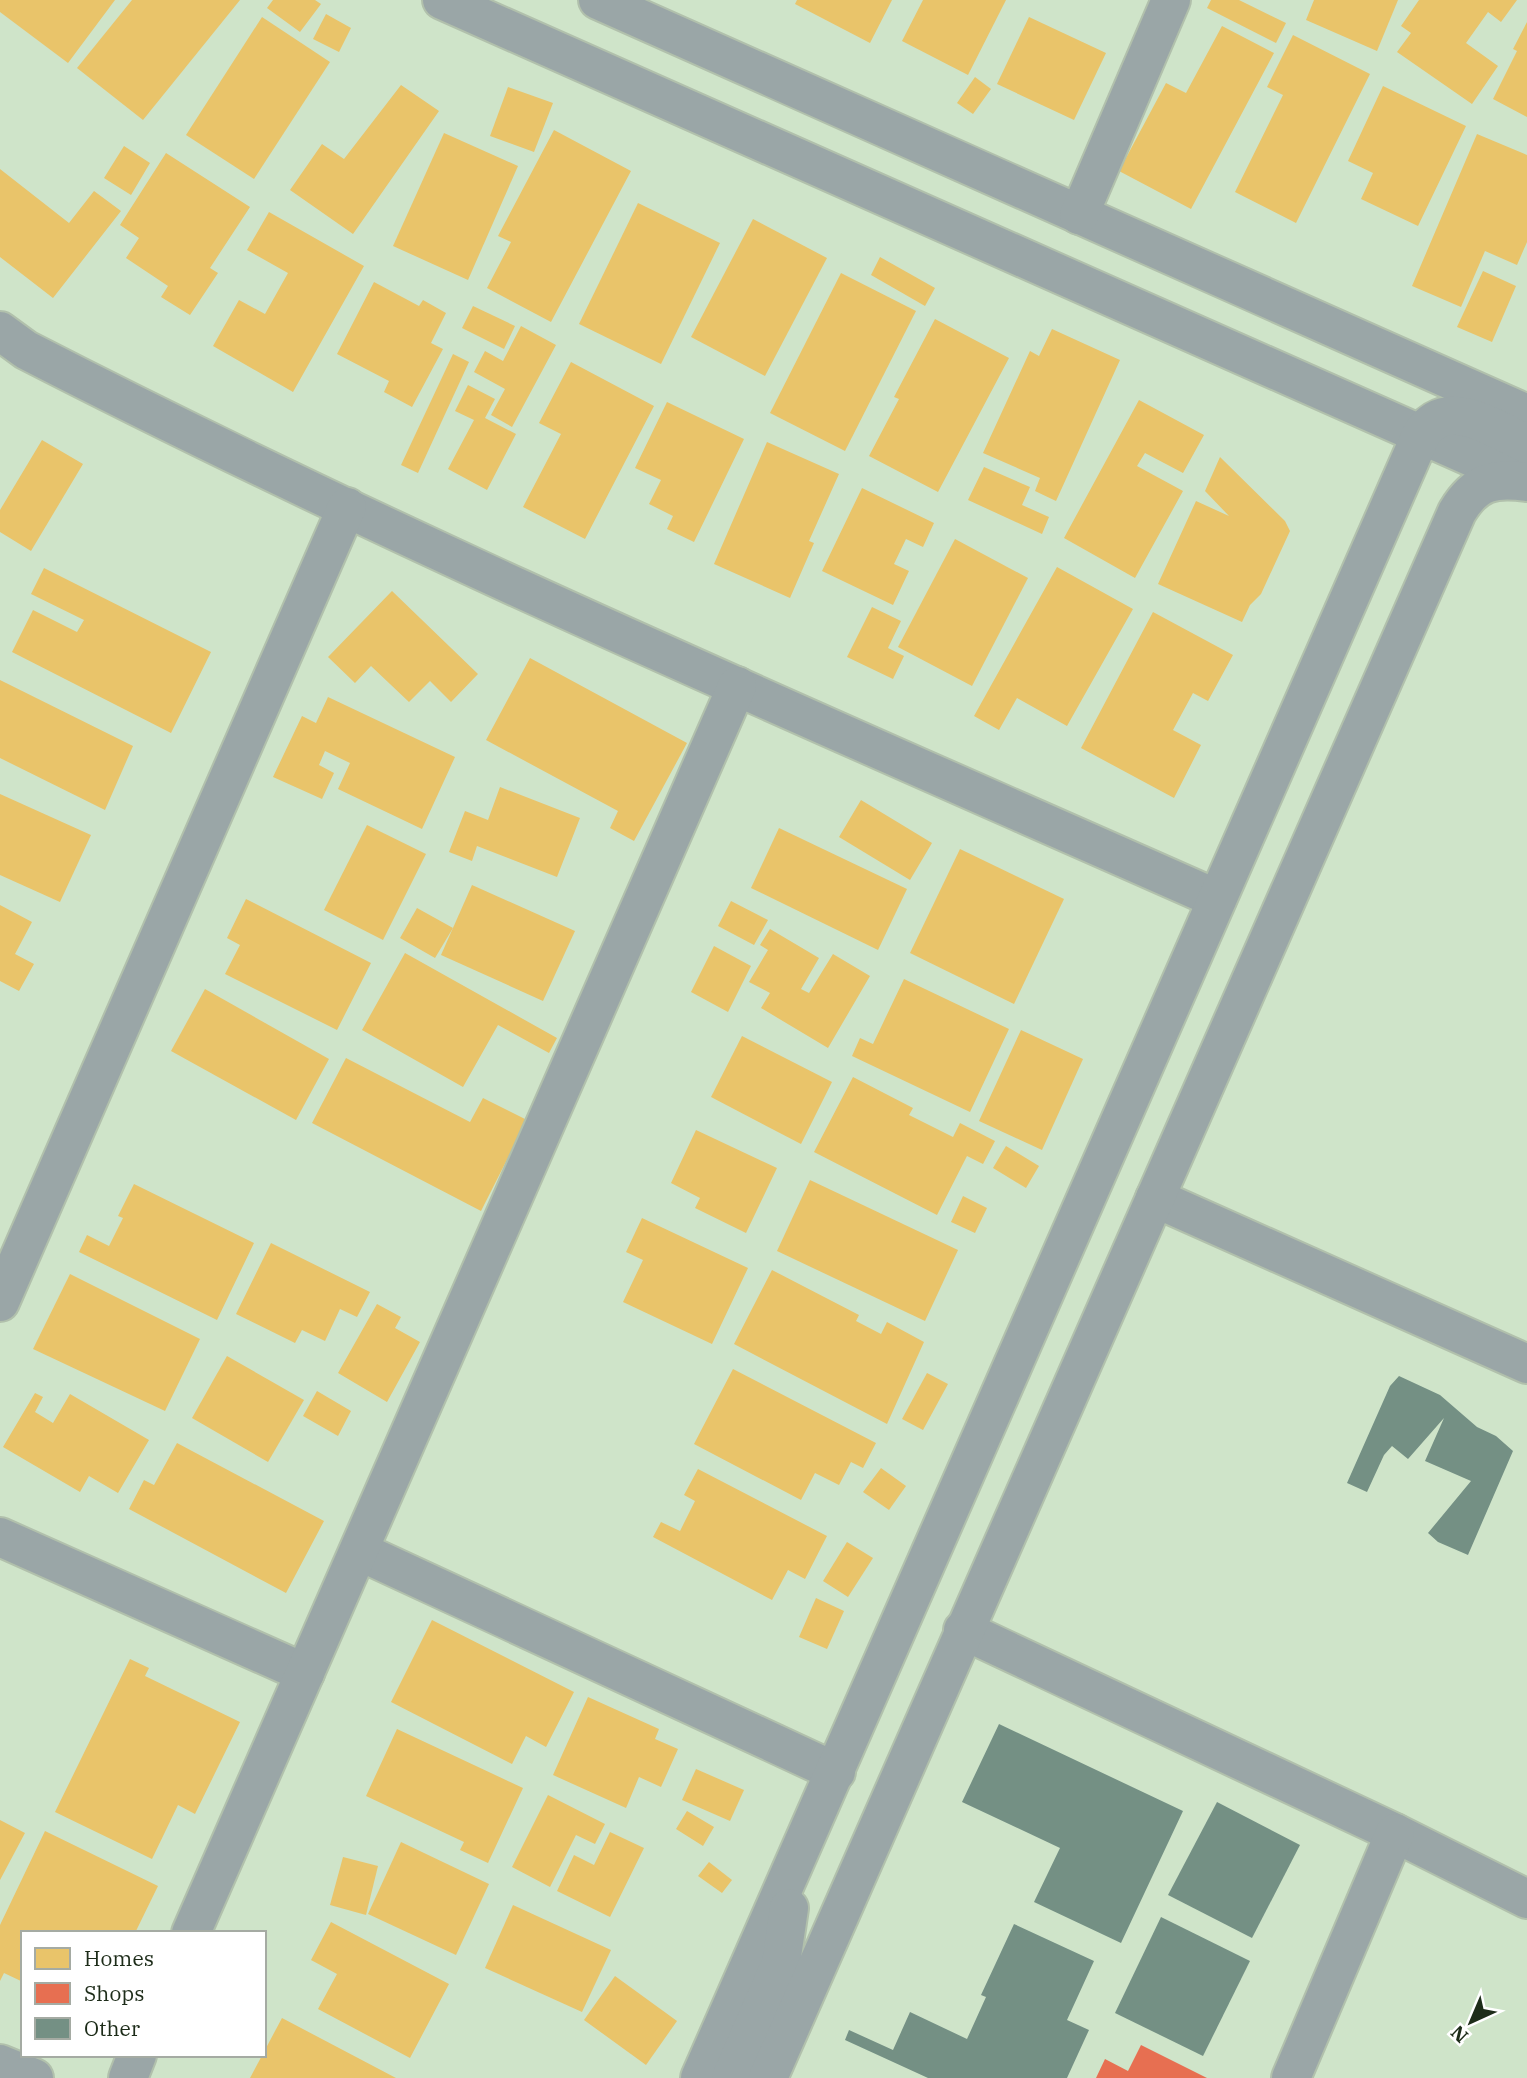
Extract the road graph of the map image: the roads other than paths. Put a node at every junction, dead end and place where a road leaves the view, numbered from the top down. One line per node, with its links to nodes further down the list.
1 (442, 0): 7 (street)
2 (598, 0): 4 (street)
3 (1171, 0): 4 (street)
4 (1079, 215): 6 (street)
5 (0, 331): 10 (street)
6 (1527, 414)
7 (1422, 435): 8 (street); 9 (street); 12 (street)
8 (1527, 444)
9 (1527, 482): 13 (street)
10 (347, 507): 11 (street); 14 (street)
11 (737, 686): 12 (street); 17 (street)
12 (1217, 899): 20 (street)
13 (1155, 1198): 15 (street); 18 (street)
14 (0, 1302)
15 (1527, 1364)
16 (0, 1537): 19 (street)
17 (359, 1550): 19 (street); 20 (street)
18 (963, 1630): 21 (street); 31 (street)
19 (305, 1673): 24 (street)
20 (835, 1772): 22 (street)
21 (1395, 1833): 23 (street); 32 (street)
22 (796, 1860): 29 (street); 30 (street)
23 (1527, 1899)
24 (192, 1931)
25 (137, 2057): 28 (street)
26 (0, 2064): 27 (street)
27 (34, 2078)
28 (128, 2078)
29 (700, 2078)
30 (731, 2078)
31 (768, 2078)
32 (1291, 2078)

